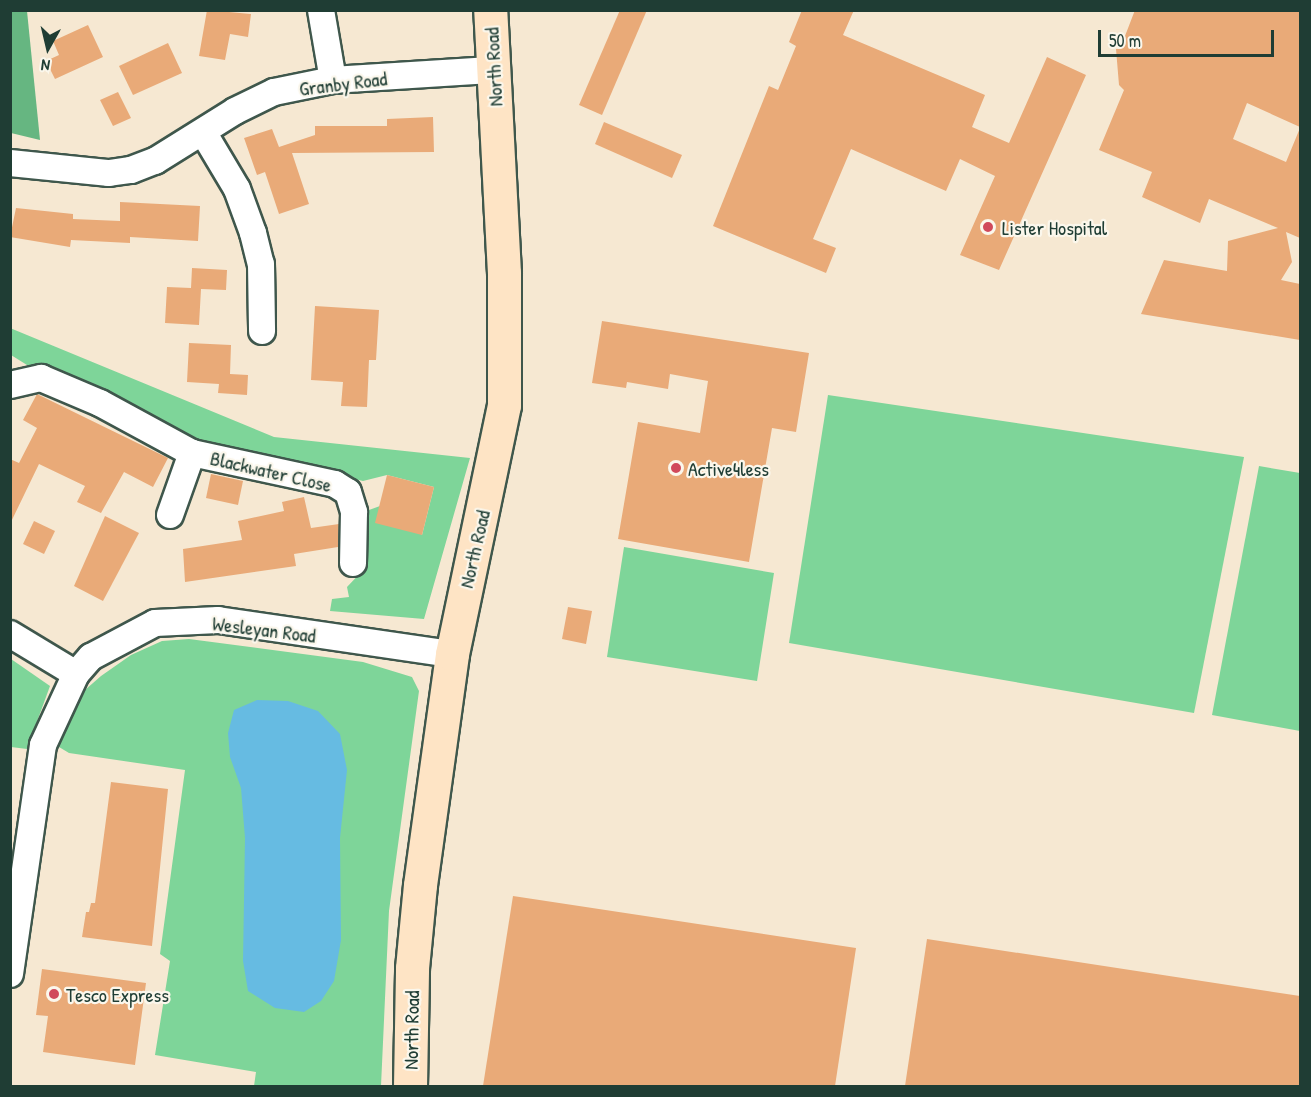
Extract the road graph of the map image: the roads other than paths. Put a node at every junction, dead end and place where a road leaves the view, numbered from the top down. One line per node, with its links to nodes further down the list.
1 (321, 10): 4 (street)
2 (490, 10): 3 (main road, North Road)
3 (494, 70): 4 (street, Granby Road); 13 (main road, North Road)
4 (333, 80): 5 (street, Granby Road)
5 (203, 132): 6 (street, Granby Road); 7 (street)
6 (10, 163)
7 (262, 331)
8 (10, 385): 9 (street, Blackwater Close)
9 (192, 453): 10 (street, Blackwater Close); 11 (street, Blackwater Close)
10 (170, 515)
11 (353, 563)
12 (10, 634): 14 (street)
13 (453, 654): 14 (street, Wesleyan Road); 16 (main road, North Road)
14 (76, 674): 15 (street, Wesleyan Road)
15 (10, 974)
16 (410, 1086)

